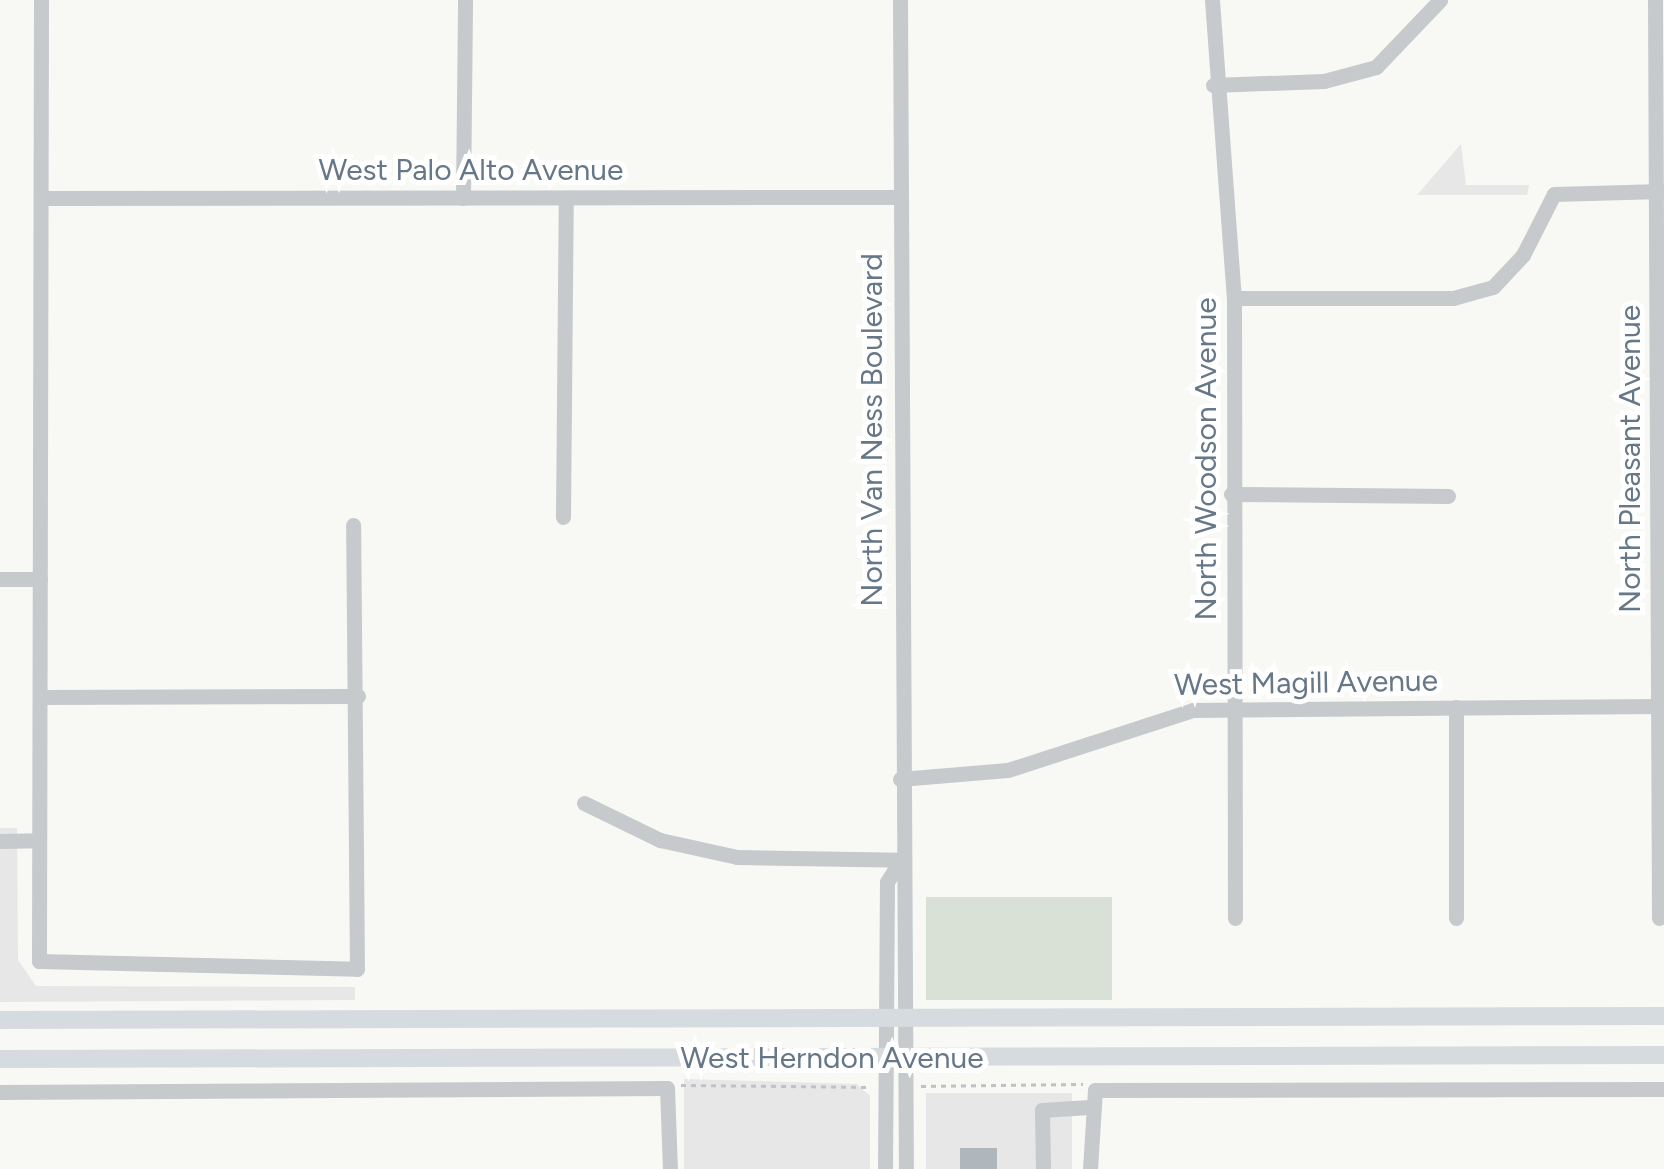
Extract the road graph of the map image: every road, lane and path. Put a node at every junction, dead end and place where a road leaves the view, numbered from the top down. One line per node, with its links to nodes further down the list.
1 (41, 0): 10 (street)
2 (464, 0): 11 (street)
3 (900, 0): 9 (street, North Van Ness Boulevard)
4 (1212, 0): 7 (street, North Woodson Avenue)
5 (1440, 0): 7 (street)
6 (1655, 0): 8 (street, North Pleasant Avenue)
7 (1213, 84): 13 (street, North Woodson Avenue)
8 (1660, 191): 13 (street); 22 (street, North Pleasant Avenue)
9 (900, 196): 12 (street, West Palo Alto Avenue); 25 (street, North Van Ness Boulevard)
10 (41, 198): 11 (street, West Palo Alto Avenue); 19 (street)
11 (463, 198): 12 (street, West Palo Alto Avenue)
12 (566, 199): 16 (street)
13 (1234, 298): 14 (street, North Woodson Avenue)
14 (1231, 494): 15 (street); 24 (street, North Woodson Avenue)
15 (1448, 496)
16 (564, 517)
17 (353, 524): 20 (street)
18 (0, 579): 19 (street)
19 (40, 579): 21 (street)
20 (358, 696): 21 (street); 27 (street)
21 (41, 697): 27 (street)
22 (1662, 706): 23 (street, West Magill Avenue); 32 (street, North Pleasant Avenue)
23 (1456, 707): 24 (street, West Magill Avenue); 31 (street)
24 (1236, 709): 25 (street, West Magill Avenue); 30 (street, North Woodson Avenue)
25 (900, 779): 29 (street, North Van Ness Boulevard)
26 (584, 803): 29 (street)
27 (38, 840): 28 (street)
28 (0, 841)
29 (900, 860): 34 (street, North Van Ness Boulevard); 35 (street, North Van Ness Boulevard)
30 (1235, 918)
31 (1456, 918)
32 (1660, 918)
33 (1664, 1016): 34 (main road, West Herndon Avenue)
34 (908, 1018): 35 (main road, West Herndon Avenue); 38 (street, North Van Ness Boulevard)
35 (885, 1019): 36 (main road, West Herndon Avenue); 40 (street, North Van Ness Boulevard)
36 (0, 1020)
37 (1664, 1055): 38 (main road, West Herndon Avenue)
38 (907, 1058): 40 (main road, West Herndon Avenue); 50 (street, North Van Ness Boulevard)
39 (0, 1059): 40 (main road, West Herndon Avenue)
40 (884, 1059): 49 (street, North Van Ness Boulevard)
41 (921, 1086): 43 (path)
42 (869, 1087): 44 (path)
43 (1091, 1087): 45 (street); 47 (street)
44 (667, 1088): 46 (street); 48 (street)
45 (1664, 1089)
46 (0, 1092)
47 (1089, 1107): 51 (street); 52 (street)
48 (670, 1169)
49 (885, 1169)
50 (906, 1169)
51 (1043, 1169)
52 (1090, 1169)

